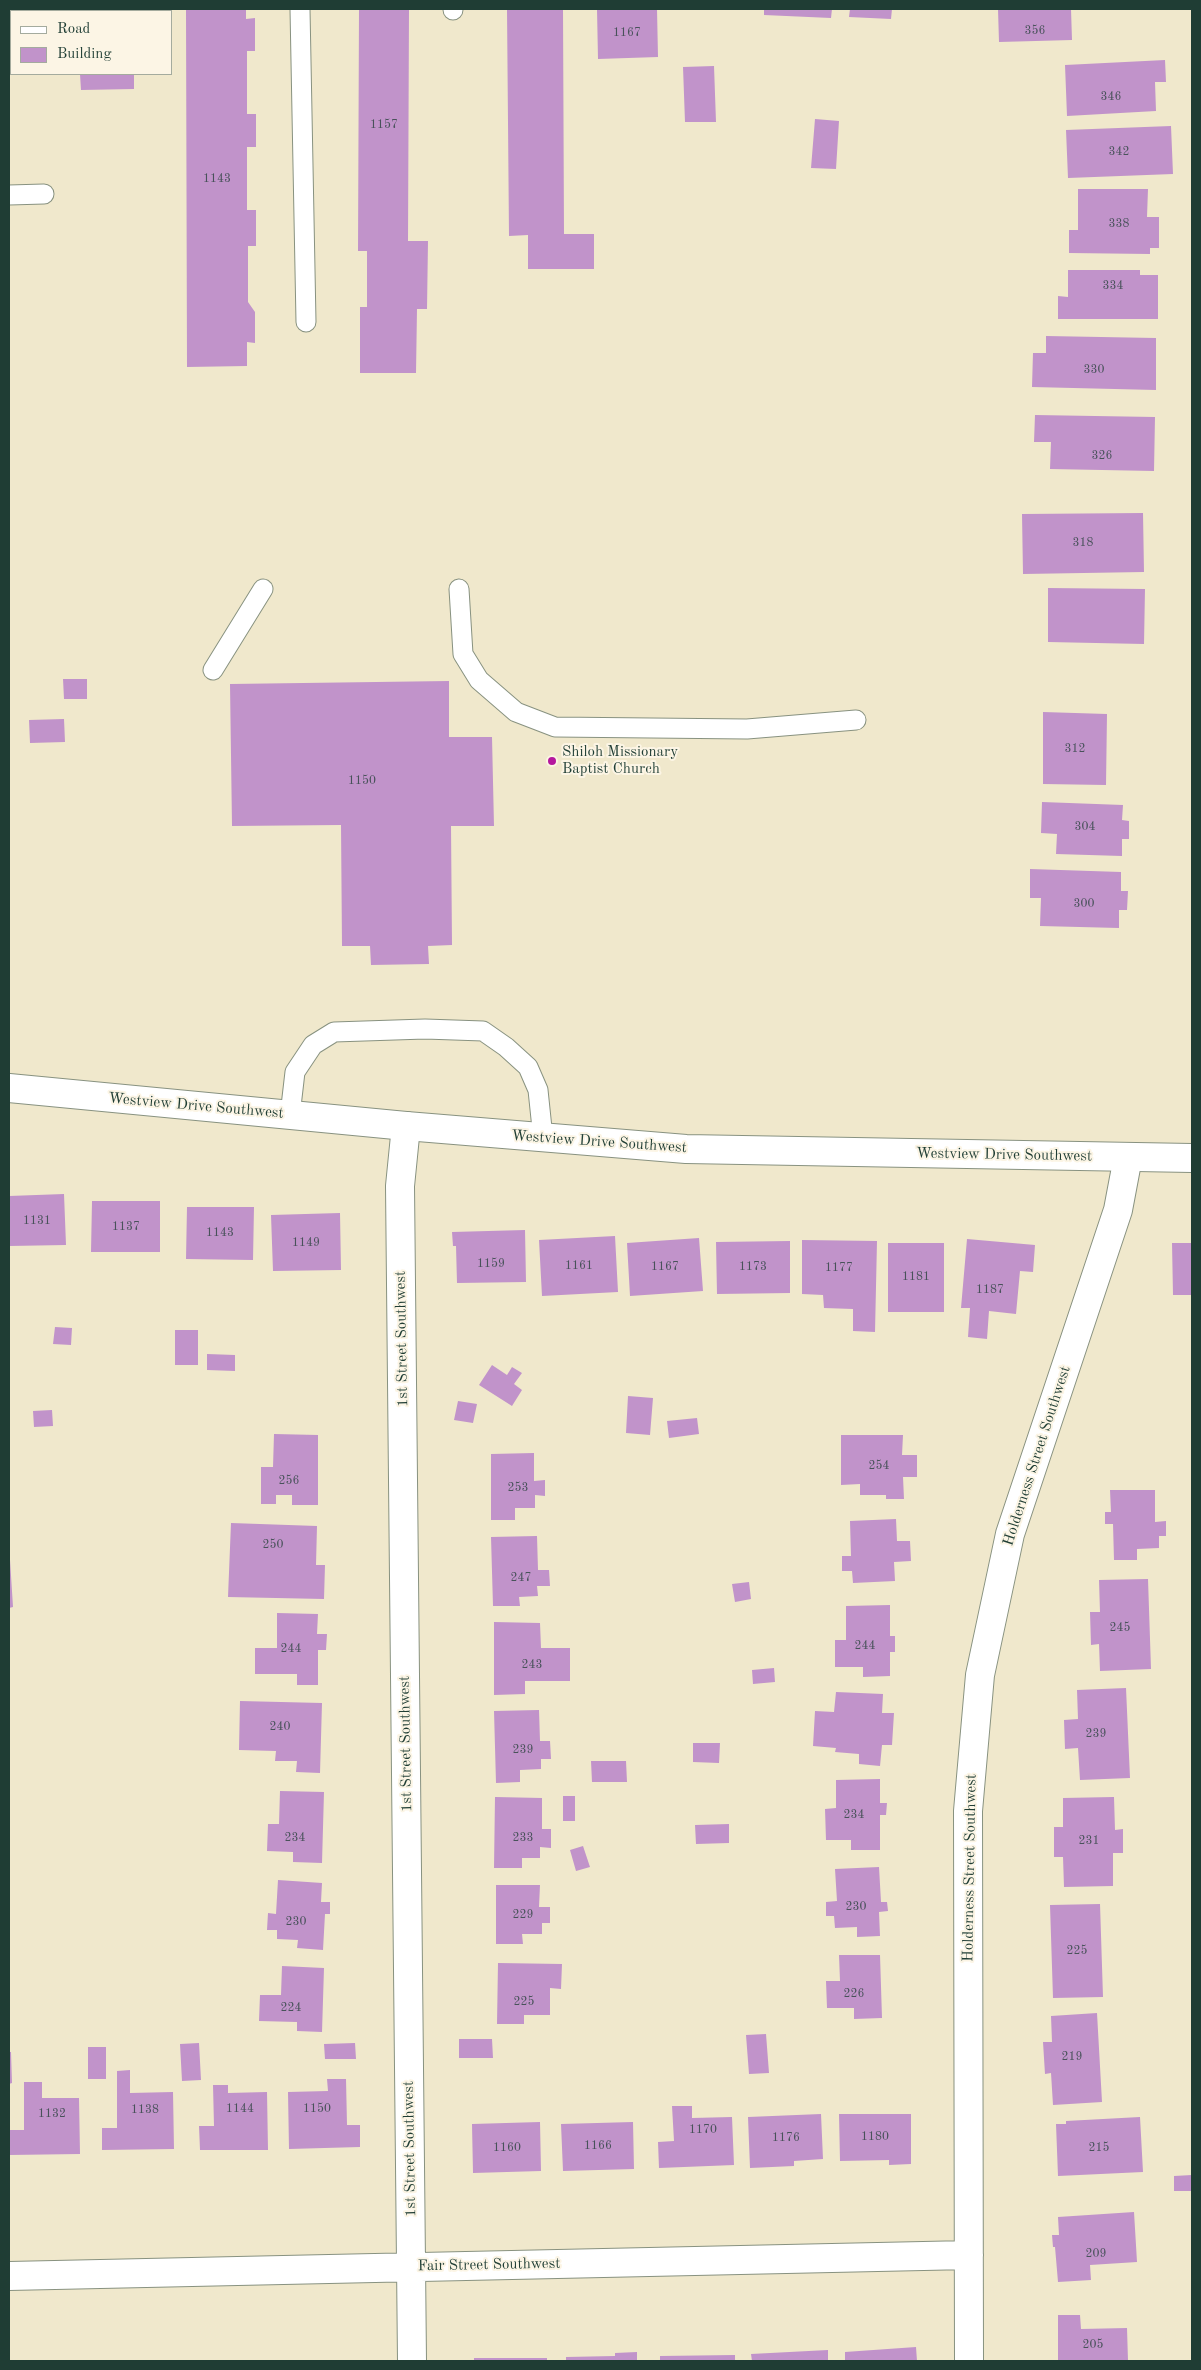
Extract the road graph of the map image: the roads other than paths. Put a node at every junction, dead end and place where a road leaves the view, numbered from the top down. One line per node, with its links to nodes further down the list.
1 (300, 9): 4 (lane)
2 (44, 194): 3 (lane)
3 (9, 195)
4 (306, 322)
5 (263, 589): 7 (lane)
6 (459, 589): 8 (lane)
7 (213, 670)
8 (856, 720)
9 (9, 1088): 10 (street, Westview Drive Southwest)
10 (290, 1115): 11 (street, Westview Drive Southwest); 12 (lane)
11 (406, 1126): 12 (street, Westview Drive Southwest); 16 (street, 1st Street Southwest)
12 (543, 1138): 13 (street, Westview Drive Southwest)
13 (1128, 1157): 14 (street, Westview Drive Southwest); 15 (street, Holderness Street Southwest)
14 (1192, 1158)
15 (969, 2255): 16 (street, Fair Street Southwest); 19 (street, Holderness Street Southwest)
16 (411, 2267): 17 (street, Fair Street Southwest); 18 (street, 1st Street Southwest)
17 (9, 2276)
18 (412, 2361)
19 (970, 2361)

